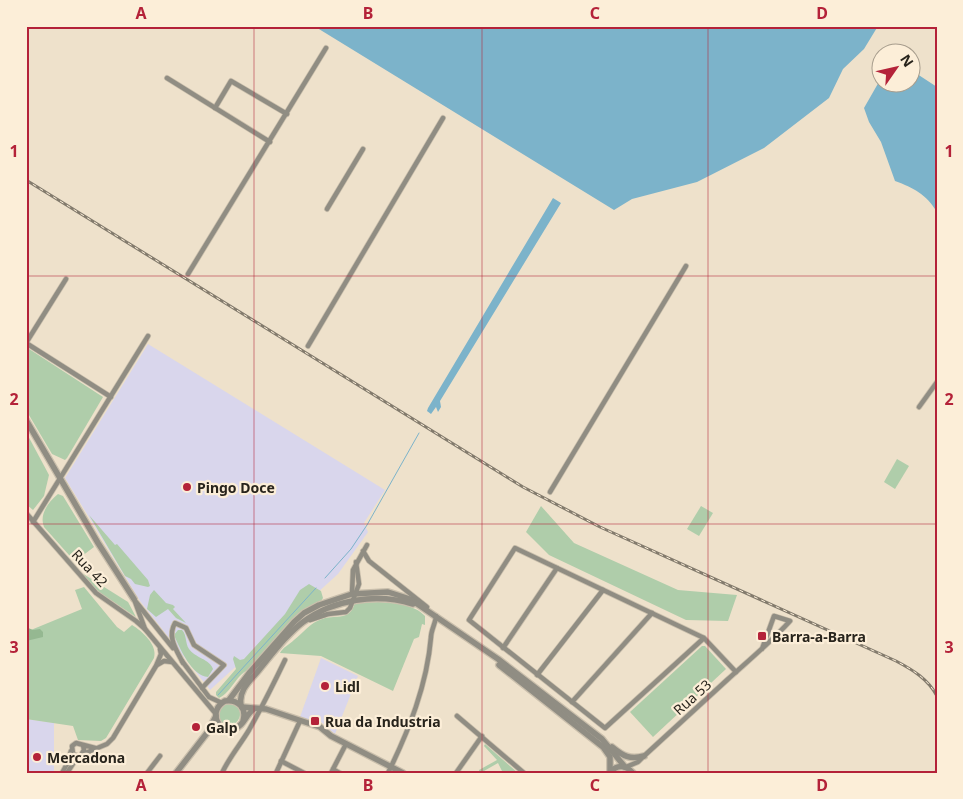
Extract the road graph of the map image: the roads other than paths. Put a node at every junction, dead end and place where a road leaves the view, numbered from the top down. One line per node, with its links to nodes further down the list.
1 (326, 48): 4 (street)
2 (166, 78): 3 (street)
3 (215, 108): 4 (street); 6 (street)
4 (287, 114): 6 (street)
5 (443, 118): 14 (street)
6 (270, 142): 10 (street)
7 (363, 149): 8 (street)
8 (327, 209)
9 (686, 266): 20 (street)
10 (188, 274)
11 (66, 279): 13 (street)
12 (148, 336): 16 (street)
13 (26, 343): 16 (street)
14 (308, 346)
15 (937, 382): 17 (street)
16 (110, 397): 19 (street)
17 (919, 407)
18 (26, 420): 19 (street)
19 (60, 478): 22 (street); 28 (street)
20 (550, 492)
21 (26, 513): 22 (street, Rua 42)
22 (33, 522): 31 (street, Rua 42)
23 (366, 545): 24 (street)
24 (363, 551): 27 (street); 30 (street)
25 (557, 568): 26 (street); 35 (street); 35 (street)
26 (603, 590): 29 (street); 42 (street)
27 (354, 596): 30 (street); 44 (street); 47 (street)
28 (134, 599): 31 (street); 39 (street)
29 (652, 613): 33 (street); 45 (street)
30 (437, 616): 32 (street); 66 (street)
31 (145, 629): 34 (street)
32 (461, 633): 56 (street); 81 (street)
33 (704, 638): 41 (street); 45 (street)
34 (160, 647): 38 (street); 40 (street)
35 (503, 648): 42 (street)
36 (762, 649): 36 (street, Rua 53); 41 (street, Rua 53)
37 (285, 660): 48 (street)
38 (172, 662): 40 (street); 49 (street)
39 (183, 663): 43 (street); 43 (street)
40 (156, 666): 59 (street)
41 (736, 672): 63 (street, Rua 53)
42 (537, 675): 45 (street)
43 (202, 688): 46 (street)
44 (229, 700): 46 (street); 47 (street)
45 (572, 702)
46 (222, 703): 49 (street)
47 (241, 706): 48 (street); 52 (street)
48 (259, 708): 51 (street); 52 (street); 73 (street)
49 (216, 715): 53 (street); 54 (street)
50 (457, 716): 55 (street)
51 (300, 720): 57 (street); 64 (street)
52 (243, 721): 53 (street)
53 (221, 726): 54 (street)
54 (207, 733): 72 (street)
55 (482, 736): 79 (street); 80 (street)
56 (606, 743): 63 (street); 67 (street)
57 (346, 744): 66 (street); 68 (street)
58 (83, 745): 59 (street); 60 (street); 61 (street)
59 (95, 748): 61 (street)
60 (71, 751): 61 (street); 69 (street)
61 (80, 755): 70 (street)
62 (160, 756): 71 (street)
63 (644, 756): 65 (street, Rua 53)
64 (282, 761): 74 (street); 75 (street)
65 (638, 762): 67 (street, Rua 53); 82 (street, Rua 53)
66 (391, 766): 77 (street); 78 (street)
67 (626, 767): 81 (street); 82 (street)
68 (332, 771): 76 (street)
69 (62, 773)
70 (67, 773)
71 (147, 773)
72 (176, 773)
73 (222, 773)
74 (276, 773)
75 (304, 773)
76 (340, 773)
77 (388, 773)
78 (403, 773)
79 (456, 773)
80 (524, 773)
81 (610, 773)
82 (633, 773)

